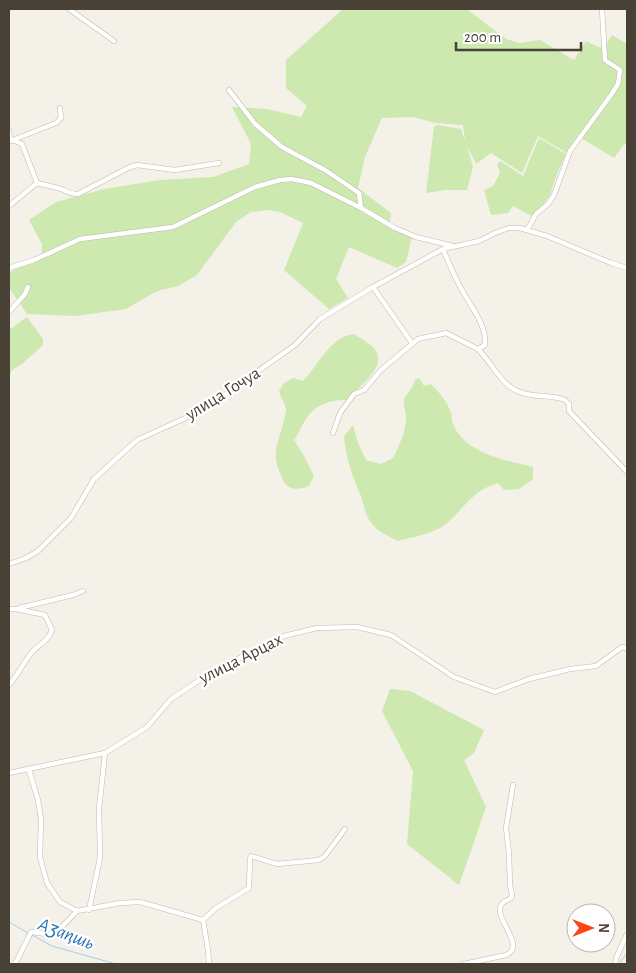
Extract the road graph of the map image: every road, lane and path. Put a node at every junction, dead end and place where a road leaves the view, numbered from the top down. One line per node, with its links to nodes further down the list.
1 (69, 9): 3 (street)
2 (602, 9): 12 (street)
3 (114, 41)
4 (229, 90): 11 (street)
5 (60, 108): 7 (street)
6 (9, 130): 7 (street)
7 (11, 141): 9 (street)
8 (219, 163): 9 (street)
9 (37, 184): 10 (street)
10 (9, 206)
11 (360, 208): 13 (street); 15 (street)
12 (527, 230): 13 (street, улица Гочуа); 16 (street, улица Гочуа)
13 (457, 246): 14 (street, улица Гочуа)
14 (443, 249): 17 (street, улица Гочуа); 21 (street)
15 (9, 268)
16 (627, 268)
17 (373, 286): 20 (street); 24 (street, улица Гочуа)
18 (28, 287): 19 (street)
19 (9, 312)
20 (412, 343): 21 (street); 22 (street)
21 (478, 350): 23 (street)
22 (333, 433)
23 (627, 472)
24 (9, 564)
25 (83, 591): 26 (street)
26 (16, 609): 27 (street); 29 (street)
27 (9, 610)
28 (627, 648): 30 (street, улица Арцах)
29 (9, 685)
30 (105, 753): 31 (street, улица Арцах); 35 (street)
31 (30, 770): 32 (street, улица Арцах); 36 (street)
32 (9, 774)
33 (513, 785): 41 (street)
34 (345, 829): 37 (street)
35 (89, 910): 36 (street); 37 (street)
36 (77, 911): 39 (street)
37 (203, 920): 40 (street)
38 (627, 934): 42 (street)
39 (15, 964)
40 (209, 964)
41 (464, 964)
42 (615, 964)

